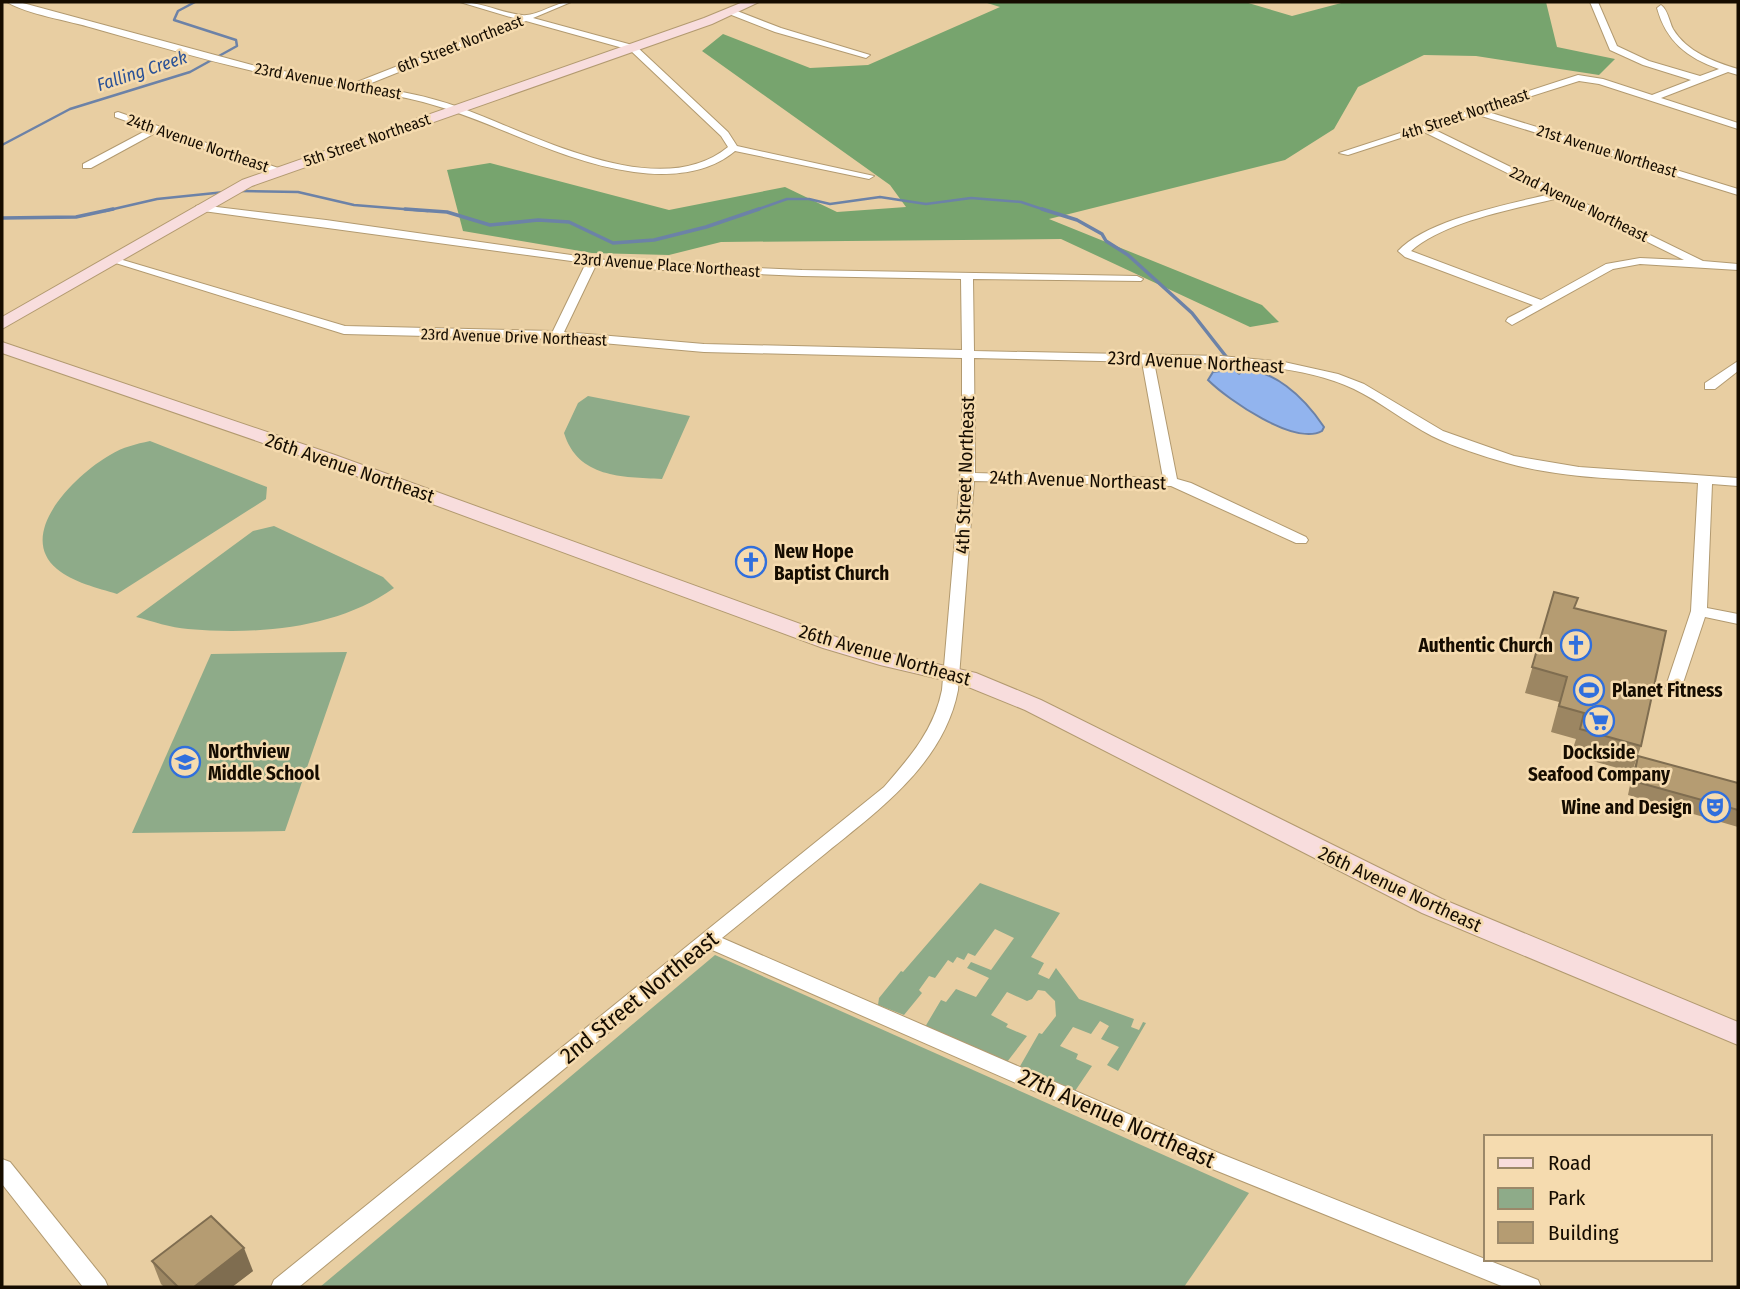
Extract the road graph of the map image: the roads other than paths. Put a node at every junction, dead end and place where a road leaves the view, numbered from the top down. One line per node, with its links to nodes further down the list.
1 (11, 2): 14 (street, 23rd Avenue Northeast)
2 (464, 2): 8 (street)
3 (567, 2): 8 (street, 6th Street Northeast)
4 (753, 2): 7 (street, 5th Street Northeast)
5 (1594, 2): 13 (street)
6 (1661, 8): 11 (street)
7 (732, 12): 9 (street, 5th Street Northeast); 10 (street)
8 (526, 18): 9 (street); 14 (street, 6th Street Northeast)
9 (633, 48): 16 (street, 5th Street Northeast); 22 (street)
10 (866, 55)
11 (1727, 69): 12 (street); 13 (street)
12 (1738, 72)
13 (1699, 79): 15 (street)
14 (354, 87): 16 (street, 23rd Avenue Northeast)
15 (1652, 97): 17 (street, 4th Street Northeast); 19 (street)
16 (456, 110): 22 (street, 23rd Avenue Northeast); 25 (street, 5th Street Northeast)
17 (1475, 111): 20 (street, 4th Street Northeast); 27 (street, 21st Avenue Northeast)
18 (118, 115): 21 (street, 24th Avenue Northeast)
19 (1738, 126)
20 (1423, 128): 23 (street, 4th Street Northeast); 28 (street, 22nd Avenue Northeast)
21 (156, 129): 24 (street); 25 (street, 24th Avenue Northeast)
22 (733, 148): 26 (street)
23 (1344, 153)
24 (87, 166)
25 (277, 171): 29 (street, 5th Street Northeast)
26 (869, 176)
27 (1738, 192)
28 (1560, 195): 32 (street, 22nd Avenue Northeast); 36 (street)
29 (200, 208): 30 (street, 5th Street Northeast); 31 (street, 23rd Avenue Place Northeast)
30 (112, 260): 38 (street, 5th Street Northeast); 39 (street, 23rd Avenue Drive Northeast)
31 (592, 262): 34 (street, 23rd Avenue Place Northeast); 39 (street)
32 (1701, 264): 33 (street, 22nd Avenue Northeast); 36 (street)
33 (1738, 267)
34 (967, 276): 35 (street, 23rd Avenue Place Northeast); 41 (street, 4th Street Northeast)
35 (1138, 279)
36 (1542, 304): 37 (street)
37 (1512, 321)
38 (2, 324)
39 (558, 335): 41 (street, 23rd Avenue Drive Northeast)
40 (2, 347): 52 (street, 26th Avenue Northeast)
41 (968, 354): 42 (street, 23rd Avenue Northeast); 45 (street, 4th Street Northeast)
42 (1147, 358): 46 (street, 23rd Avenue Northeast); 47 (street)
43 (1738, 365): 44 (street)
44 (1710, 386)
45 (968, 477): 47 (street, 24th Avenue Northeast); 52 (street, 4th Street Northeast)
46 (1705, 479): 48 (street, 23rd Avenue Northeast); 50 (street)
47 (1171, 482): 49 (street, 24th Avenue Northeast)
48 (1738, 482)
49 (1301, 540)
50 (1699, 611): 51 (street); 53 (street)
51 (1738, 619)
52 (950, 674): 54 (street, 2nd Street Northeast); 55 (street, 26th Avenue Northeast)
53 (1672, 689)
54 (708, 940): 58 (street, 2nd Street Northeast); 59 (street, 27th Avenue Northeast)
55 (1738, 1034)
56 (2, 1168): 57 (street)
57 (97, 1287)
58 (282, 1287)
59 (1530, 1287)

